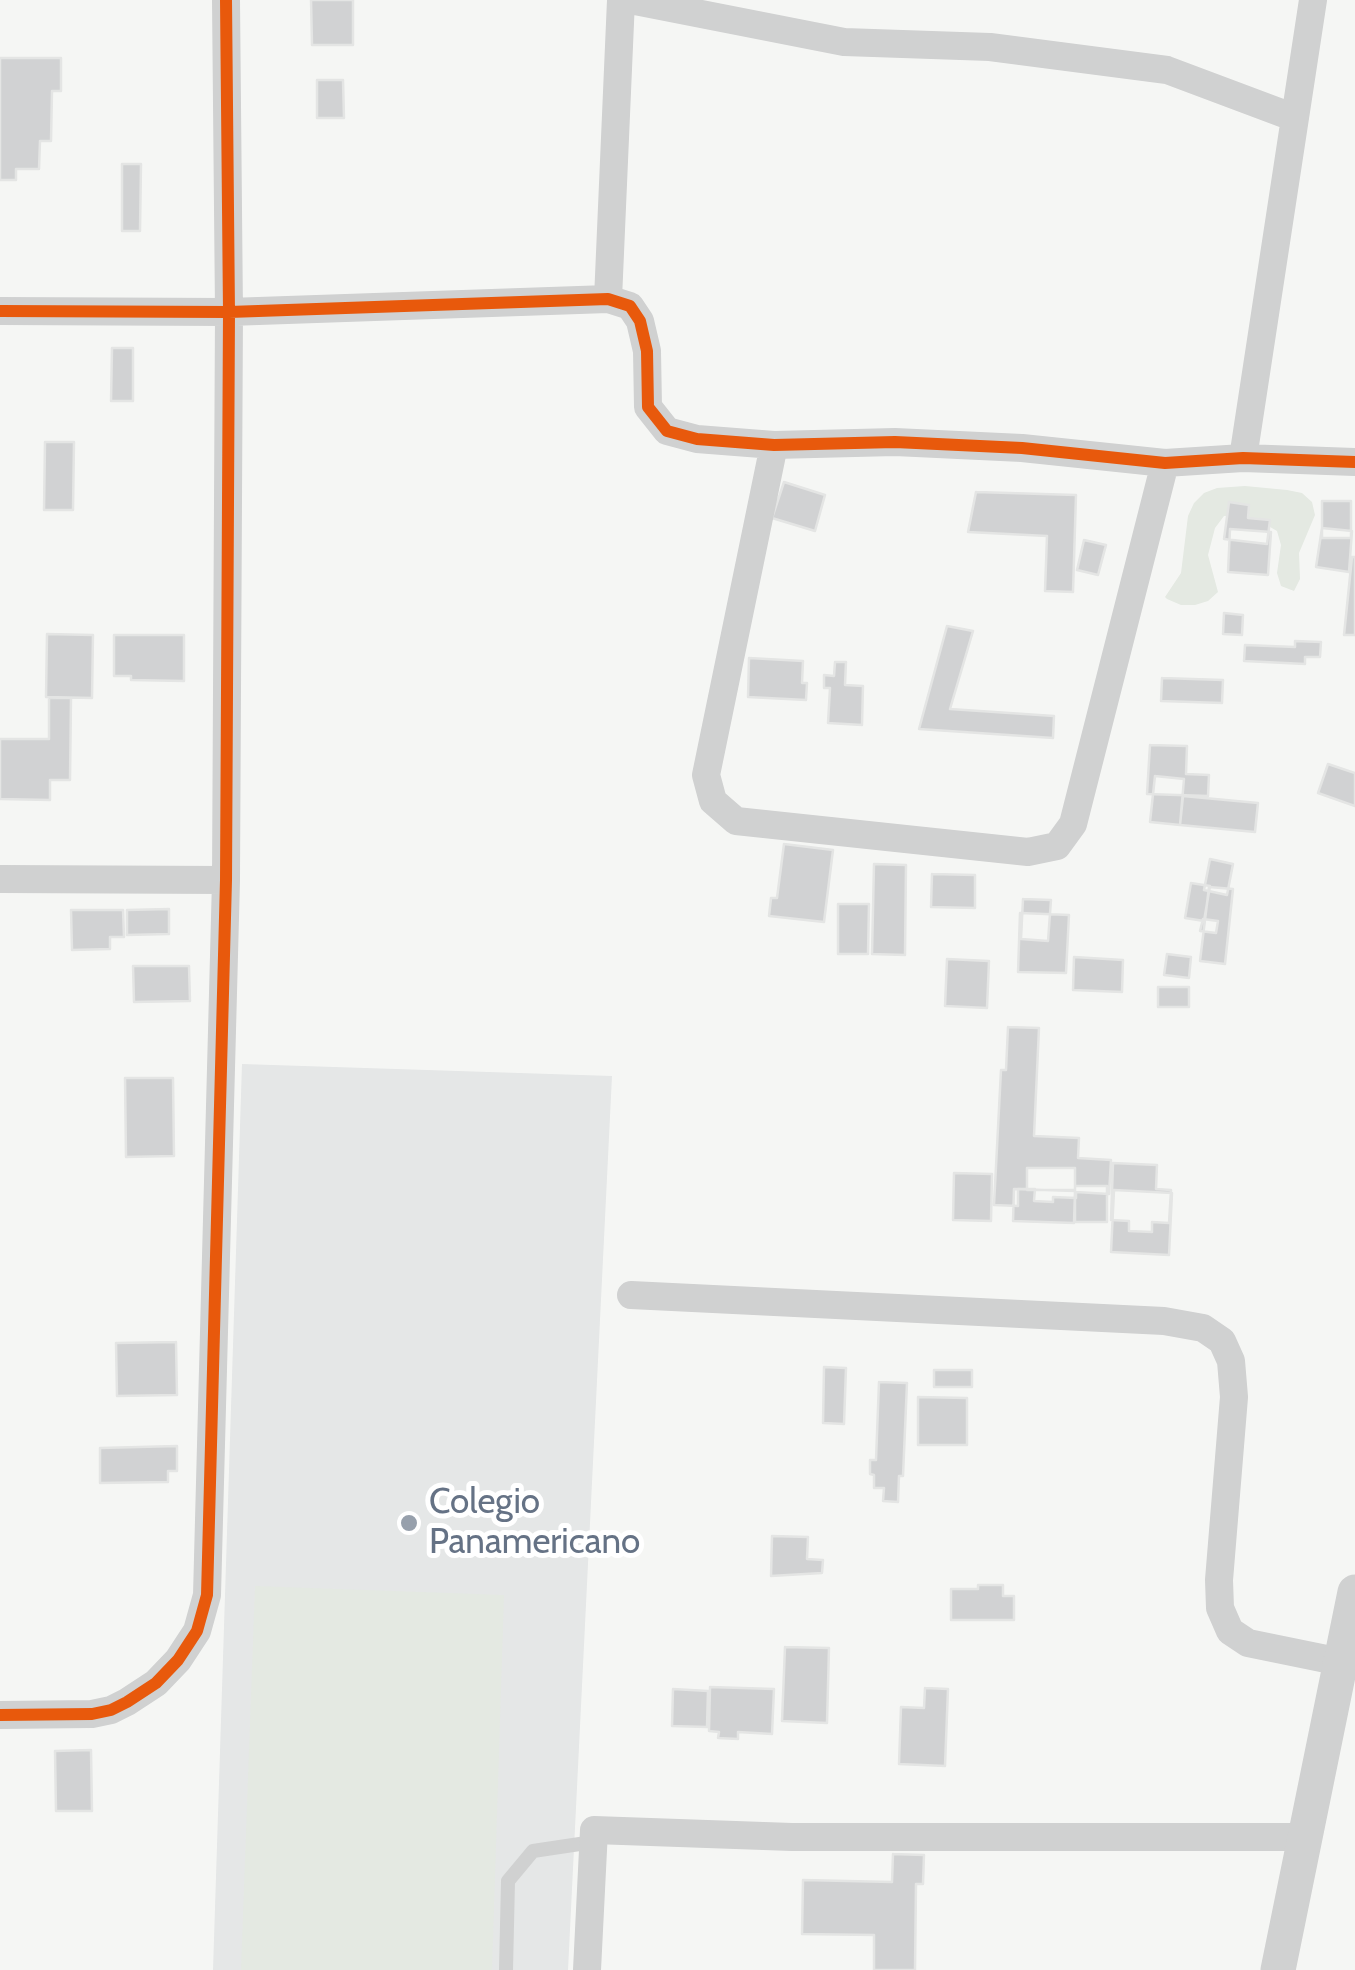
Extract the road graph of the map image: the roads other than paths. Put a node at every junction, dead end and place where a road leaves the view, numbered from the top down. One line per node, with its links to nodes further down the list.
1 (226, 0): 8 (street)
2 (621, 0): 6 (street)
3 (630, 0): 5 (street)
4 (1313, 0): 5 (street)
5 (1295, 118): 10 (street)
6 (608, 299): 8 (street); 9 (street)
7 (0, 312): 8 (street)
8 (229, 312): 14 (street)
9 (774, 445): 12 (street); 12 (street)
10 (1243, 458): 11 (street); 12 (street)
11 (1355, 462)
12 (1165, 463)
13 (0, 879): 14 (street)
14 (226, 880): 18 (street)
15 (631, 1296): 17 (street)
16 (1355, 1592): 17 (street)
17 (1340, 1662): 19 (street)
18 (0, 1715)
19 (1306, 1837): 20 (street); 23 (street)
20 (593, 1842): 21 (lane); 22 (street)
21 (506, 1970)
22 (587, 1970)
23 (1278, 1970)

